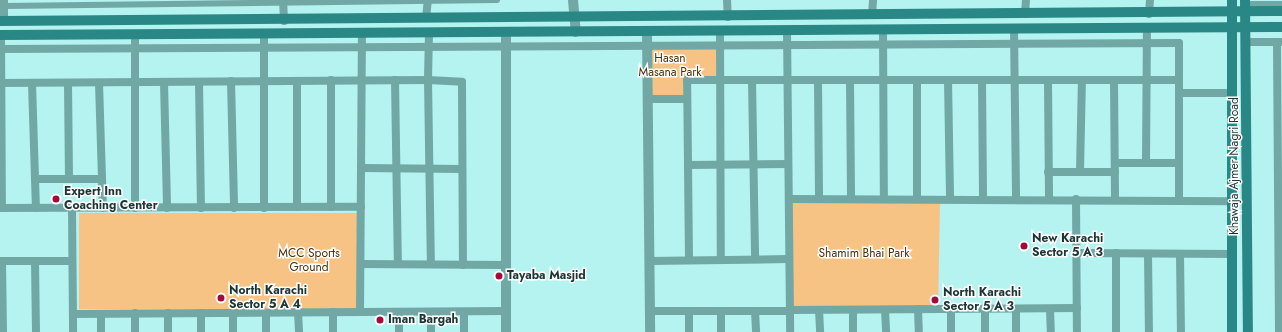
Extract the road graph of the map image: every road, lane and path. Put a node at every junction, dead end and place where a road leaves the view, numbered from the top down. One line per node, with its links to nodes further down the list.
1 (497, 0): 9 (street)
2 (573, 0): 20 (street)
3 (727, 0): 18 (street)
4 (873, 0): 17 (street)
5 (1026, 0): 15 (street)
6 (1150, 0): 16 (street)
7 (1232, 0): 13 (main road, Khawaja Ajmer Nagri Road)
8 (283, 1): 9 (street); 10 (street); 21 (street)
9 (428, 1): 19 (street)
10 (4, 3): 22 (street)
11 (1246, 5): 12 (street); 13 (main road); 14 (main road); 23 (main road, Khawaja Ajmer Nagri Road)
12 (1282, 5)
13 (1232, 11): 16 (main road); 25 (main road, Khawaja Ajmer Nagri Road)
14 (1282, 11)
15 (1025, 14): 16 (main road); 17 (main road)
16 (1149, 14)
17 (872, 15): 18 (main road)
18 (728, 17): 20 (main road)
19 (426, 18): 20 (main road); 21 (main road)
20 (574, 18): 33 (street)
21 (284, 20): 22 (main road)
22 (2, 21)
23 (1246, 27): 24 (main road); 25 (main road); 43 (main road, Khawaja Ajmer Nagri Road)
24 (1282, 27)
25 (1232, 28): 27 (main road); 83 (main road, Khawaja Ajmer Nagri Road)
26 (1014, 29): 27 (main road); 30 (main road); 41 (street)
27 (1147, 29): 42 (street)
28 (720, 30): 29 (main road); 34 (main road); 46 (street)
29 (787, 30): 30 (main road); 39 (street)
30 (883, 30): 40 (street)
31 (429, 32): 32 (main road); 37 (main road); 49 (street)
32 (506, 32): 33 (main road); 47 (street)
33 (576, 32): 34 (main road)
34 (647, 32): 45 (street)
35 (135, 34): 36 (main road); 38 (main road); 50 (street)
36 (264, 34): 37 (main road); 51 (street)
37 (362, 34): 48 (street)
38 (1, 35): 52 (street)
39 (788, 42): 40 (street); 46 (street); 59 (street)
40 (883, 42): 41 (street); 62 (street)
41 (1014, 42): 42 (street); 66 (street)
42 (1146, 42): 70 (street); 71 (street)
43 (1246, 42): 44 (street); 210 (main road, Khawaja Ajmer Nagri Road)
44 (1280, 42): 75 (street)
45 (647, 44): 46 (street); 47 (street); 85 (street)
46 (720, 44): 57 (street)
47 (506, 45): 49 (street); 147 (street)
48 (360, 46): 49 (street); 51 (street); 54 (street)
49 (428, 46): 56 (street)
50 (135, 48): 51 (street); 52 (street); 77 (street)
51 (264, 48): 73 (street)
52 (1, 49): 80 (street)
53 (331, 80): 54 (street); 74 (street); 119 (street)
54 (362, 80): 55 (street); 96 (street)
55 (395, 80): 56 (street); 94 (street)
56 (428, 80): 95 (street); 97 (street)
57 (721, 80): 58 (street); 86 (street); 90 (street)
58 (752, 80): 59 (street); 91 (street)
59 (787, 80): 60 (street); 92 (street)
60 (818, 80): 61 (street); 106 (street)
61 (850, 80): 62 (street); 107 (street)
62 (884, 80): 63 (street); 108 (street)
63 (917, 80): 64 (street); 109 (street)
64 (948, 80): 65 (street); 110 (street)
65 (982, 80): 66 (street); 111 (street)
66 (1015, 80): 67 (street); 112 (street)
67 (1048, 80): 68 (street); 99 (street)
68 (1082, 80): 69 (street); 100 (street)
69 (1114, 80): 70 (street); 87 (street)
70 (1145, 80): 71 (street); 88 (street)
71 (1179, 80): 84 (street)
72 (231, 81): 73 (street); 79 (street); 128 (street)
73 (264, 81): 74 (street); 129 (street)
74 (297, 81): 118 (street)
75 (1280, 81): 98 (street)
76 (99, 82): 77 (street); 82 (street); 104 (street)
77 (133, 82): 78 (street); 125 (street)
78 (164, 82): 79 (street); 126 (street)
79 (199, 82): 127 (street)
80 (1, 83): 81 (street); 121 (street)
81 (32, 83): 82 (street); 102 (street)
82 (68, 83): 103 (street)
83 (1232, 93): 84 (street); 117 (main road, Khawaja Ajmer Nagri Road)
84 (1180, 94): 89 (street)
85 (648, 99): 86 (street); 142 (street)
86 (687, 99): 93 (street)
87 (1115, 163): 88 (street); 101 (street)
88 (1146, 163): 89 (street)
89 (1179, 163): 116 (street)
90 (721, 164): 91 (street); 93 (street); 138 (street)
91 (754, 164): 92 (street); 136 (street)
92 (788, 164): 105 (street)
93 (688, 165): 137 (street)
94 (396, 167): 95 (street); 96 (street); 144 (street)
95 (429, 167): 97 (street); 145 (street)
96 (362, 168): 120 (street)
97 (462, 169): 146 (street)
98 (1280, 170): 211 (street)
99 (1048, 172): 100 (street); 113 (street)
100 (1080, 172): 101 (street)
101 (1115, 172): 115 (street)
102 (35, 179): 103 (street); 122 (street)
103 (69, 179): 104 (street)
104 (102, 179): 124 (street)
105 (789, 199): 106 (street); 135 (street)
106 (819, 199): 107 (street)
107 (851, 199): 108 (street)
108 (884, 199): 109 (street)
109 (917, 199): 110 (street)
110 (950, 199): 111 (street)
111 (983, 199): 112 (street)
112 (1016, 199): 113 (street)
113 (1049, 199): 114 (street)
114 (1076, 199): 115 (street); 130 (street)
115 (1115, 199): 116 (street)
116 (1179, 199): 117 (street)
117 (1233, 201): 134 (main road, Khawaja Ajmer Nagri Road)
118 (297, 207): 119 (street); 129 (street)
119 (331, 207): 120 (street)
120 (361, 207): 143 (street)
121 (1, 208): 122 (street)
122 (36, 208): 123 (street)
123 (72, 208): 124 (street); 141 (street)
124 (102, 208): 125 (street)
125 (135, 208): 126 (street)
126 (167, 208): 127 (street)
127 (200, 208): 128 (street)
128 (234, 208): 129 (street)
129 (264, 208)
130 (1077, 253): 131 (street); 148 (street)
131 (1116, 253): 132 (street); 206 (street)
132 (1148, 254): 133 (street); 207 (street)
133 (1180, 254): 134 (street); 208 (street)
134 (1232, 254): 209 (main road, Khawaja Ajmer Nagri Road)
135 (788, 258): 136 (street); 154 (street)
136 (755, 259): 138 (street)
137 (689, 260): 138 (street); 142 (street)
138 (721, 260)
139 (1, 261): 140 (street); 176 (street)
140 (35, 261): 141 (street); 178 (street)
141 (72, 261): 174 (street)
142 (649, 261): 160 (street)
143 (361, 264): 144 (street); 165 (street)
144 (398, 264): 145 (street)
145 (431, 264): 146 (street)
146 (463, 265): 147 (street)
147 (505, 265): 159 (street)
148 (1077, 308): 152 (street); 205 (street)
149 (951, 309): 150 (street); 158 (street); 201 (street)
150 (985, 309): 151 (street); 202 (street)
151 (1016, 309): 152 (street); 203 (street)
152 (1050, 309): 204 (street)
153 (689, 310): 160 (street); 161 (street); 193 (street)
154 (790, 310): 155 (street); 162 (street); 196 (street)
155 (819, 310): 156 (street); 197 (street)
156 (853, 310): 157 (street); 198 (street)
157 (885, 310): 158 (street); 199 (street)
158 (918, 310): 200 (street)
159 (505, 311): 168 (street); 191 (street)
160 (650, 311): 192 (street)
161 (721, 311): 162 (street); 194 (street)
162 (755, 311): 195 (street)
163 (298, 312): 164 (street); 173 (street); 186 (street)
164 (333, 312): 165 (street); 187 (street)
165 (360, 312): 166 (street)
166 (399, 312): 167 (street); 188 (street)
167 (431, 312): 168 (street); 189 (street)
168 (464, 312): 190 (street)
169 (135, 313): 170 (street); 175 (street); 181 (street)
170 (168, 313): 171 (street); 182 (street)
171 (201, 313): 172 (street); 183 (street)
172 (233, 313): 173 (street); 184 (street)
173 (266, 313): 185 (street)
174 (73, 314): 175 (street); 179 (street)
175 (101, 314): 180 (street)
176 (1, 319): 177 (street)
177 (2, 332)
178 (36, 332)
179 (73, 332)
180 (101, 332)
181 (135, 332)
182 (168, 332)
183 (201, 332)
184 (233, 332)
185 (266, 332)
186 (299, 332)
187 (333, 332)
188 (399, 332)
189 (431, 332)
190 (464, 332)
191 (506, 332)
192 (650, 332)
193 (689, 332)
194 (722, 332)
195 (756, 332)
196 (790, 332)
197 (820, 332)
198 (853, 332)
199 (886, 332)
200 (919, 332)
201 (951, 332)
202 (985, 332)
203 (1016, 332)
204 (1051, 332)
205 (1077, 332)
206 (1116, 332)
207 (1149, 332)
208 (1181, 332)
209 (1232, 332)
210 (1248, 332)
211 (1279, 332)

